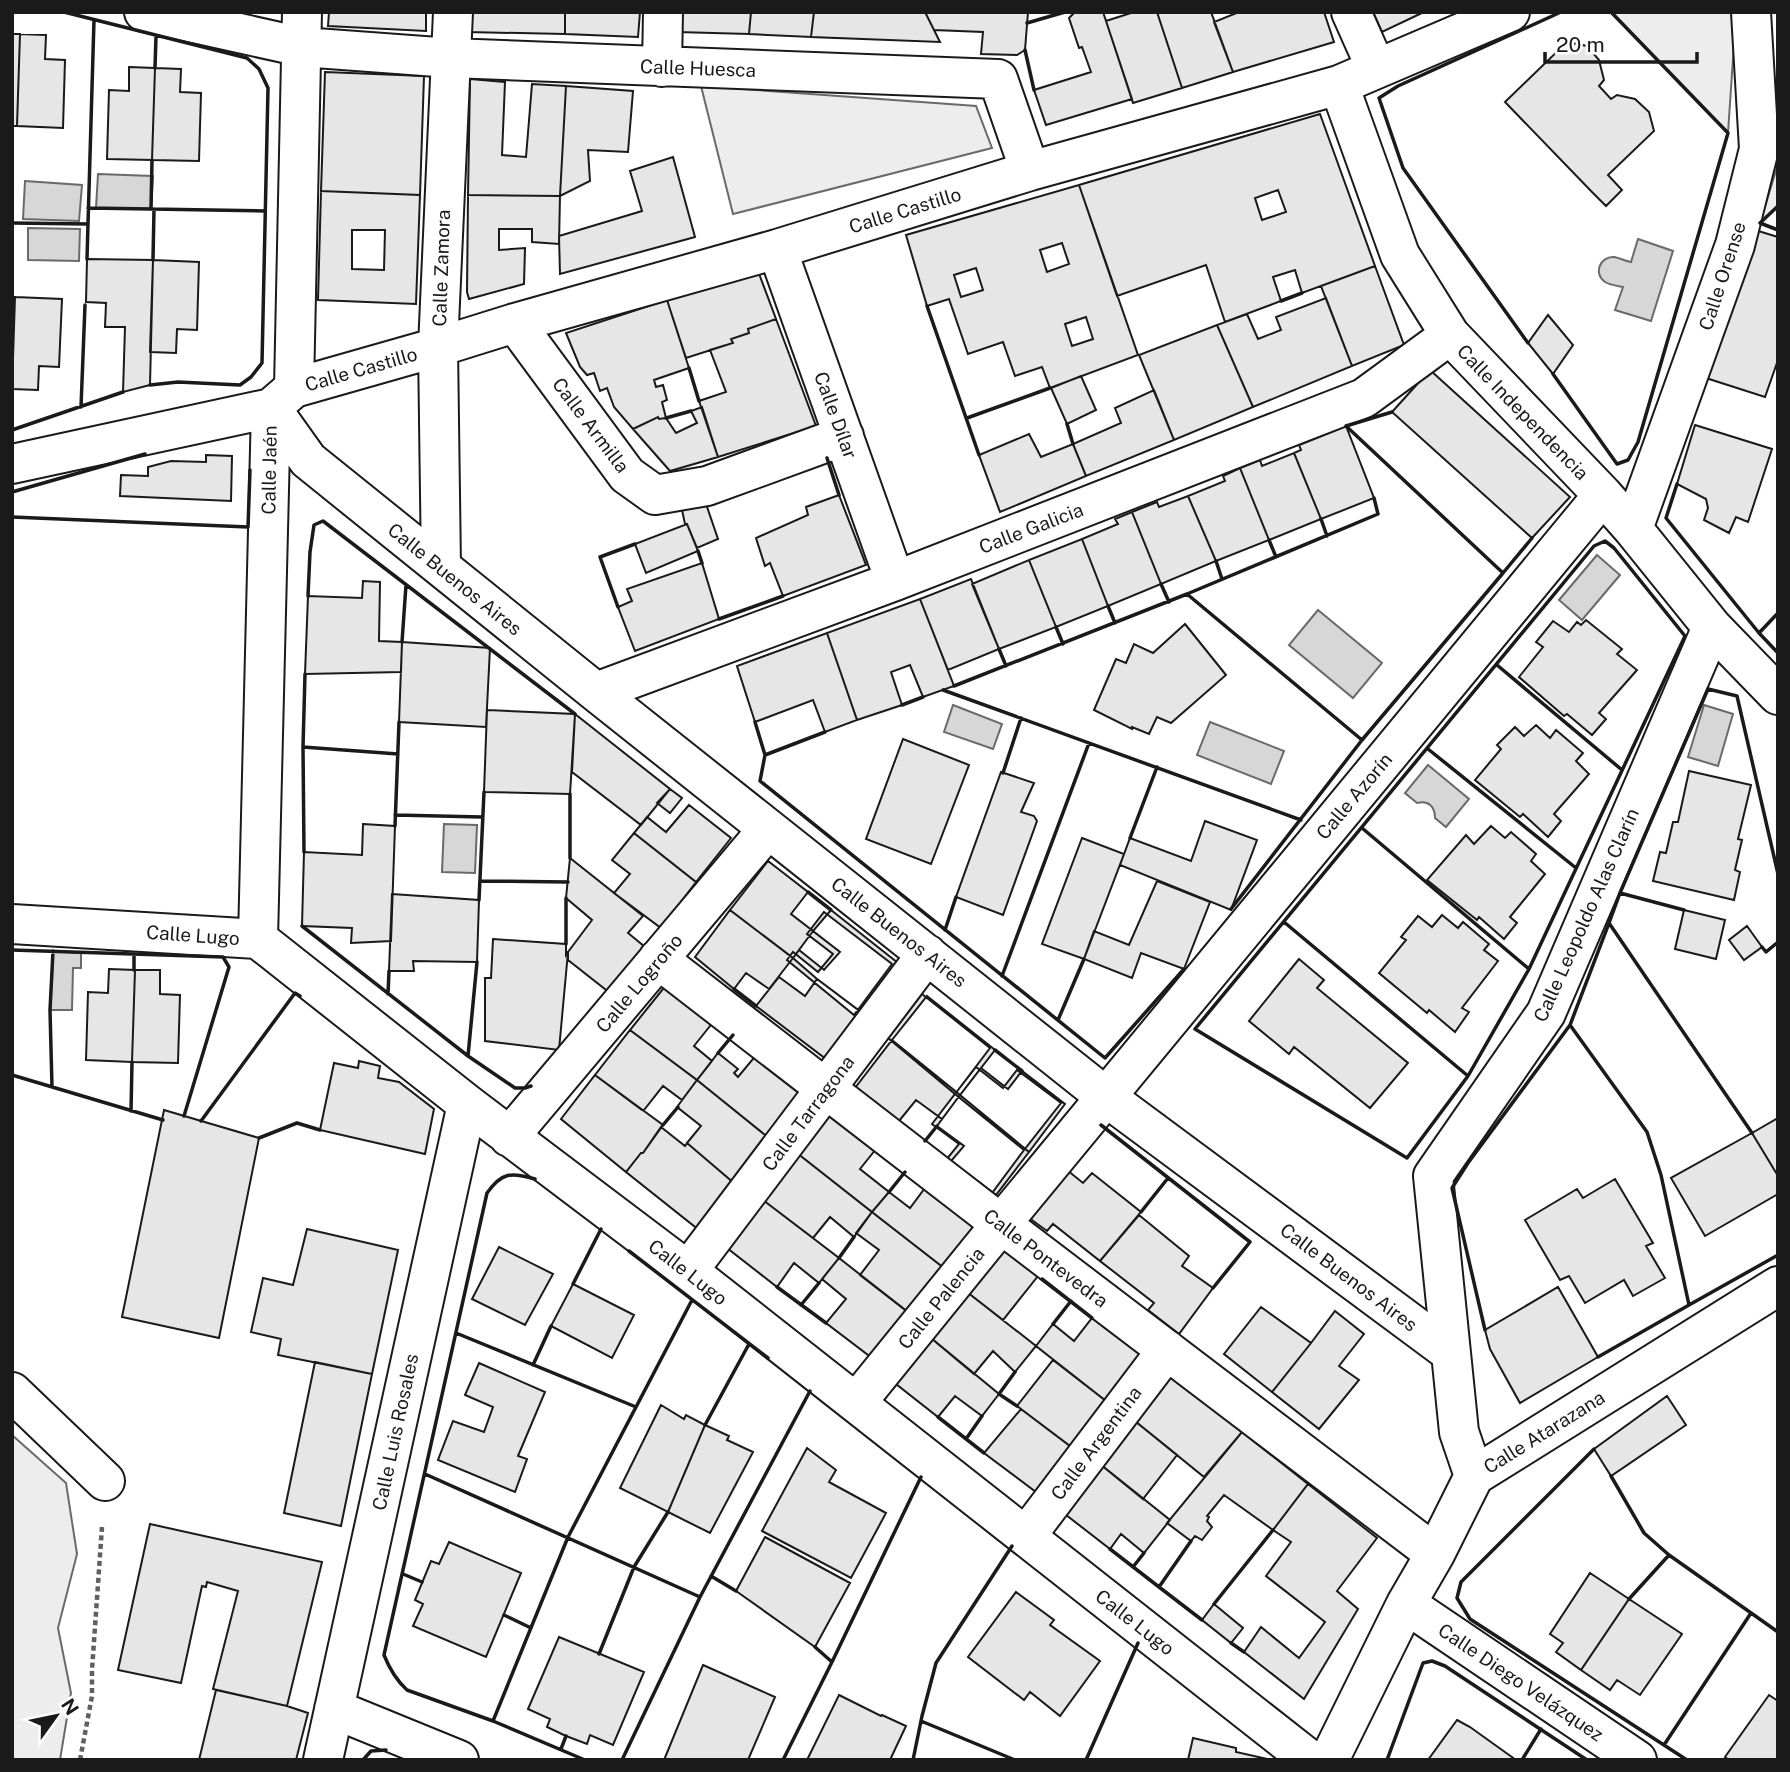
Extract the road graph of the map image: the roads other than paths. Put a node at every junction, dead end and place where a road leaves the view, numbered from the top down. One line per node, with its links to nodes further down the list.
1 (144, 12): 7 (street, Calle Huesca)
2 (453, 12): 8 (street, Calle Zamora)
3 (663, 12): 9 (street)
4 (1350, 12): 10 (street)
5 (1510, 12): 10 (street, Calle Castillo)
6 (1751, 12): 21 (street, Calle Orense)
7 (302, 30): 8 (street, Calle Huesca); 17 (street, Calle Jaén)
8 (450, 58): 9 (street, Calle Huesca); 16 (street, Calle Zamora)
9 (662, 67): 12 (street, Calle Huesca)
10 (1376, 68): 11 (street, Calle Castillo)
11 (1339, 85): 12 (street, Calle Castillo); 15 (street, Calle Independencia)
12 (1030, 171): 13 (street, Calle Castillo)
13 (777, 249): 14 (street, Calle Castillo); 18 (street, Calle Dílar)
14 (515, 323): 16 (street, Calle Castillo); 18 (street, Calle Armilla)
15 (1450, 335): 20 (street, Calle Independencia); 23 (street, Calle Galicia)
16 (438, 347): 17 (street, Calle Castillo); 22 (street, Calle Zamora)
17 (282, 398): 19 (street, Calle Castillo); 22 (street, Calle Buenos Aires); 29 (street, Calle Jaén)
18 (844, 436): 23 (street, Calle Dílar)
19 (12, 464)
20 (1603, 495): 21 (street, Calle Independencia); 33 (street, Calle Azorín)
21 (1633, 529): 24 (street, Calle Independencia)
22 (441, 567): 25 (street, Calle Buenos Aires)
23 (895, 581): 25 (street, Calle Galicia)
24 (1712, 627): 26 (street, Calle Independencia); 40 (street, Calle Leopoldo Alas Clarín)
25 (596, 692): 27 (street, Calle Buenos Aires)
26 (1778, 695)
27 (768, 829): 30 (street, Calle Buenos Aires); 31 (street, Calle Logroño)
28 (12, 924): 29 (street, Calle Lugo)
29 (258, 939): 34 (street, Calle Lugo)
30 (927, 954): 32 (street, Calle Tarragona); 33 (street, Calle Buenos Aires)
31 (658, 959): 32 (street, Calle Pontevedra); 35 (street, Calle Logroño)
32 (827, 1089): 36 (street, Calle Pontevedra); 37 (street, Calle Tarragona)
33 (1106, 1097): 36 (street, Calle Palencia); 40 (street, Calle Buenos Aires)
34 (467, 1104): 35 (street, Calle Lugo); 48 (street, Calle Luis Rosales)
35 (509, 1137): 37 (street, Calle Lugo)
36 (1001, 1224): 39 (street, Calle Pontevedra); 42 (street, Calle Palencia)
37 (688, 1271): 42 (street, Calle Lugo)
38 (1778, 1286): 43 (street, Calle Atarazana)
39 (1167, 1350): 45 (street, Calle Argentina); 46 (street, Calle Pontevedra)
40 (1451, 1353): 43 (street)
41 (12, 1392): 44 (street)
42 (856, 1403): 45 (street, Calle Lugo)
43 (1474, 1476): 46 (street, Calle Atarazana)
44 (105, 1481)
45 (1026, 1536): 51 (street, Calle Lugo)
46 (1435, 1554): 47 (street, Calle Atarazana)
47 (1406, 1604): 52 (street, Calle Atarazana); 53 (street, Calle Diego Velázquez)
48 (334, 1709): 49 (street, Calle Luis Rosales); 50 (street)
49 (323, 1760)
50 (458, 1760)
51 (1310, 1760)
52 (1329, 1760)
53 (1637, 1760)

